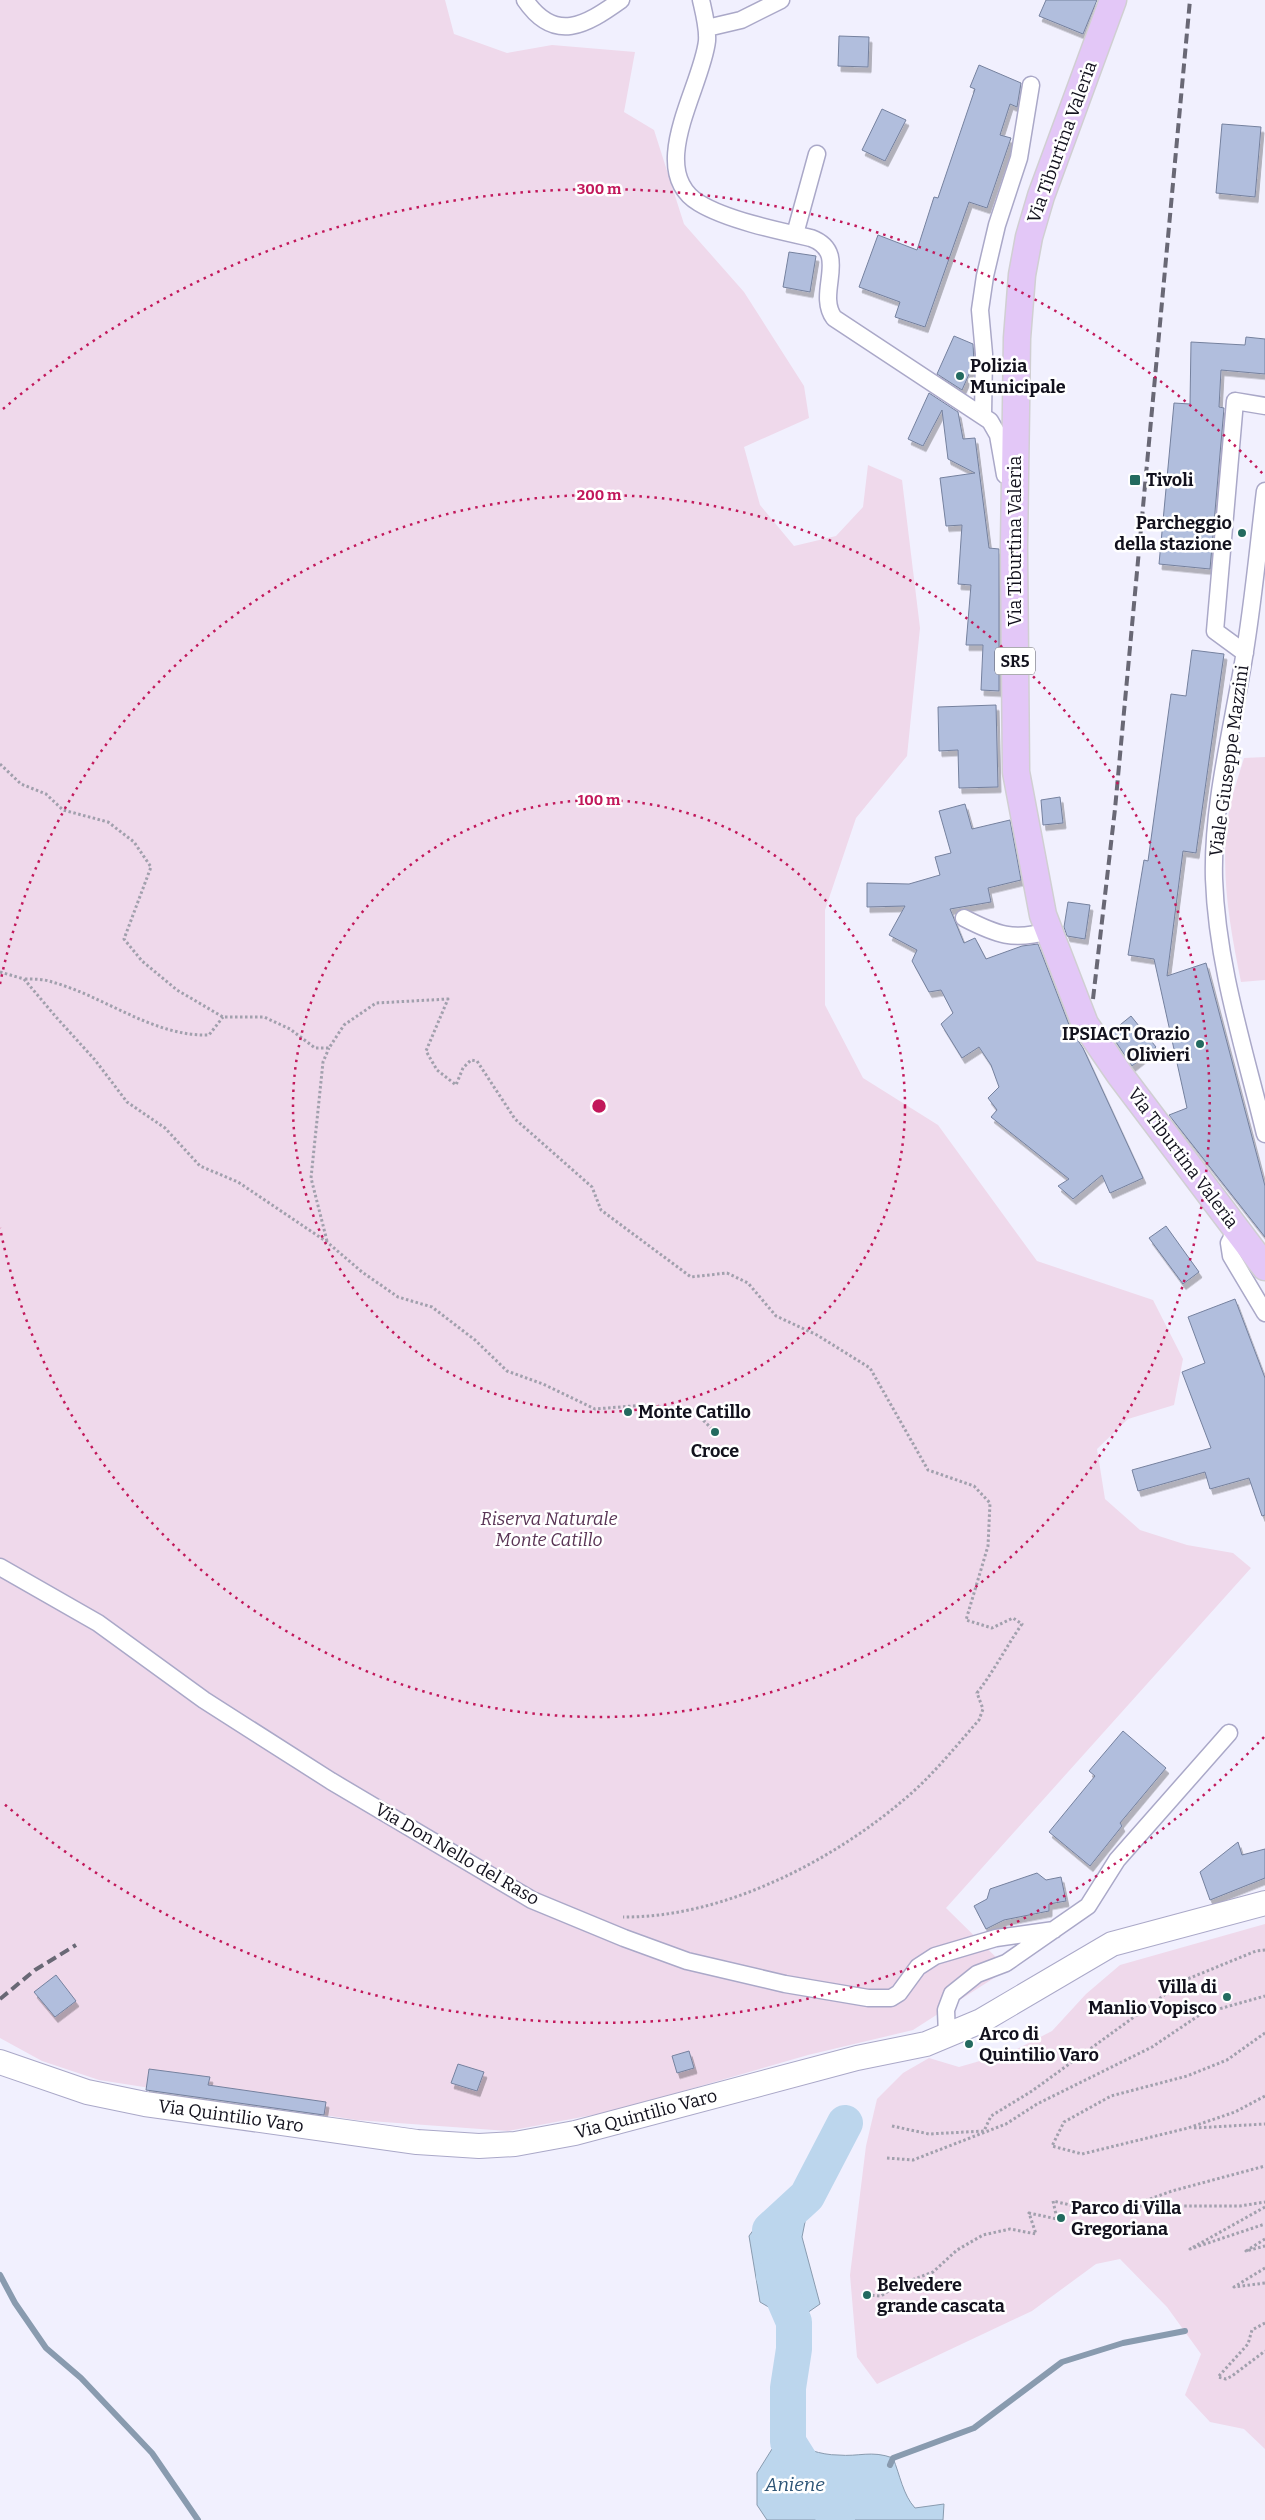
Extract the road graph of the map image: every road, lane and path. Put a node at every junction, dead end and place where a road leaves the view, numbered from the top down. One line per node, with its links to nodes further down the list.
1 (525, 0): 2 (street)
2 (621, 0)
3 (701, 0): 6 (street)
4 (781, 0): 6 (street)
5 (1113, 0): 13 (main road, Via Tiburtina Valeria / SR5)
6 (707, 28): 9 (street)
7 (1032, 86): 11 (street)
8 (817, 154): 9 (street)
9 (795, 234): 11 (street)
10 (1265, 406): 14 (street, Viale Giuseppe Mazzini)
11 (983, 415): 13 (street)
12 (1265, 490): 14 (street, Viale Giuseppe Mazzini)
13 (1014, 547): 17 (main road, Via Tiburtina Valeria / SR5)
14 (1245, 653): 22 (street, Viale Giuseppe Mazzini)
15 (0, 764): 20 (path)
16 (964, 918): 17 (street)
17 (1049, 931): 23 (main road, Via Tiburtina Valeria / SR5)
18 (0, 972): 19 (path)
19 (24, 979): 20 (path); 24 (path)
20 (223, 1018): 21 (path)
21 (330, 1048): 24 (path); 31 (path)
22 (1265, 1134)
23 (1237, 1229): 25 (main road, Via Tiburtina Valeria / SR5); 26 (street)
24 (327, 1242): 27 (path)
25 (1265, 1267)
26 (1265, 1313)
27 (715, 1432)
28 (0, 1567): 32 (street, Via Don Nello del Raso)
29 (1229, 1733): 32 (street)
30 (1265, 1904): 36 (main road, Via Quintilio Varo)
31 (620, 1917)
32 (1054, 1930): 36 (street)
33 (1265, 1950): 42 (path)
34 (1265, 1996): 42 (path)
35 (1265, 2033): 41 (path)
36 (947, 2035): 37 (main road, Via Quintilio Varo)
37 (0, 2062)
38 (1265, 2096): 41 (path)
39 (1265, 2124): 41 (path)
40 (892, 2126): 42 (path)
41 (1188, 2128)
42 (984, 2131): 43 (path)
43 (887, 2158)
44 (1265, 2166): 46 (path)
45 (1265, 2202): 46 (path)
46 (1132, 2206): 53 (path)
47 (1265, 2207): 48 (path)
48 (1265, 2224)
49 (1265, 2239): 50 (path)
50 (1265, 2246)
51 (1265, 2268): 52 (path)
52 (1265, 2283)
53 (867, 2295)
54 (1265, 2323): 55 (path)
55 (1265, 2351)

